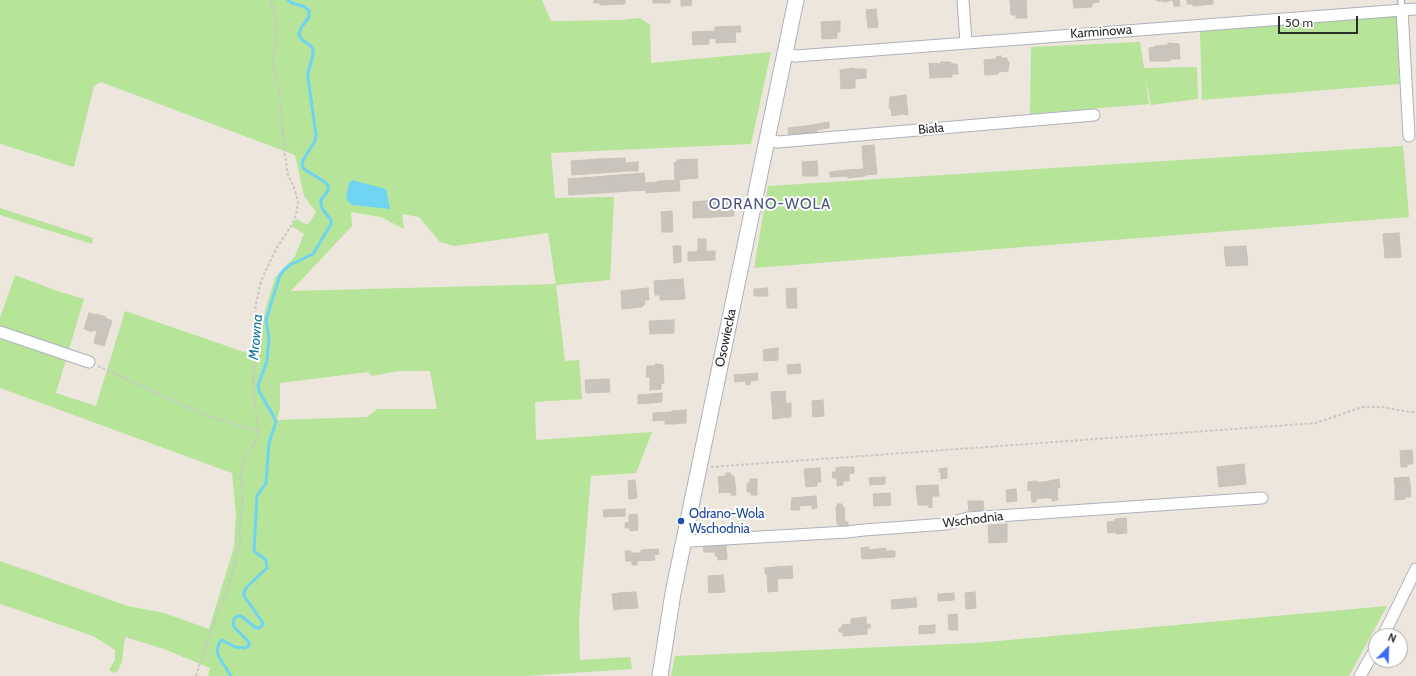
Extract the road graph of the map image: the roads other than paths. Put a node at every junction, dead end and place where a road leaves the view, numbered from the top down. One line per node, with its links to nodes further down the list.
1 (796, 0): 6 (street, Osowiecka)
2 (963, 0): 5 (street)
3 (1402, 5): 4 (street, Karminowa); 5 (street, Karminowa); 8 (street)
4 (1416, 9)
5 (966, 42): 6 (street, Karminowa)
6 (785, 54): 9 (street, Osowiecka)
7 (1094, 115): 9 (street, Biała)
8 (1409, 136)
9 (767, 140): 13 (street, Osowiecka)
10 (0, 332): 11 (street)
11 (89, 362)
12 (1262, 498): 13 (street, Wschodnia)
13 (684, 540): 17 (street, Osowiecka)
14 (1416, 569): 15 (street)
15 (1387, 628)
16 (1368, 662): 18 (street)
17 (660, 676)
18 (1360, 676)

